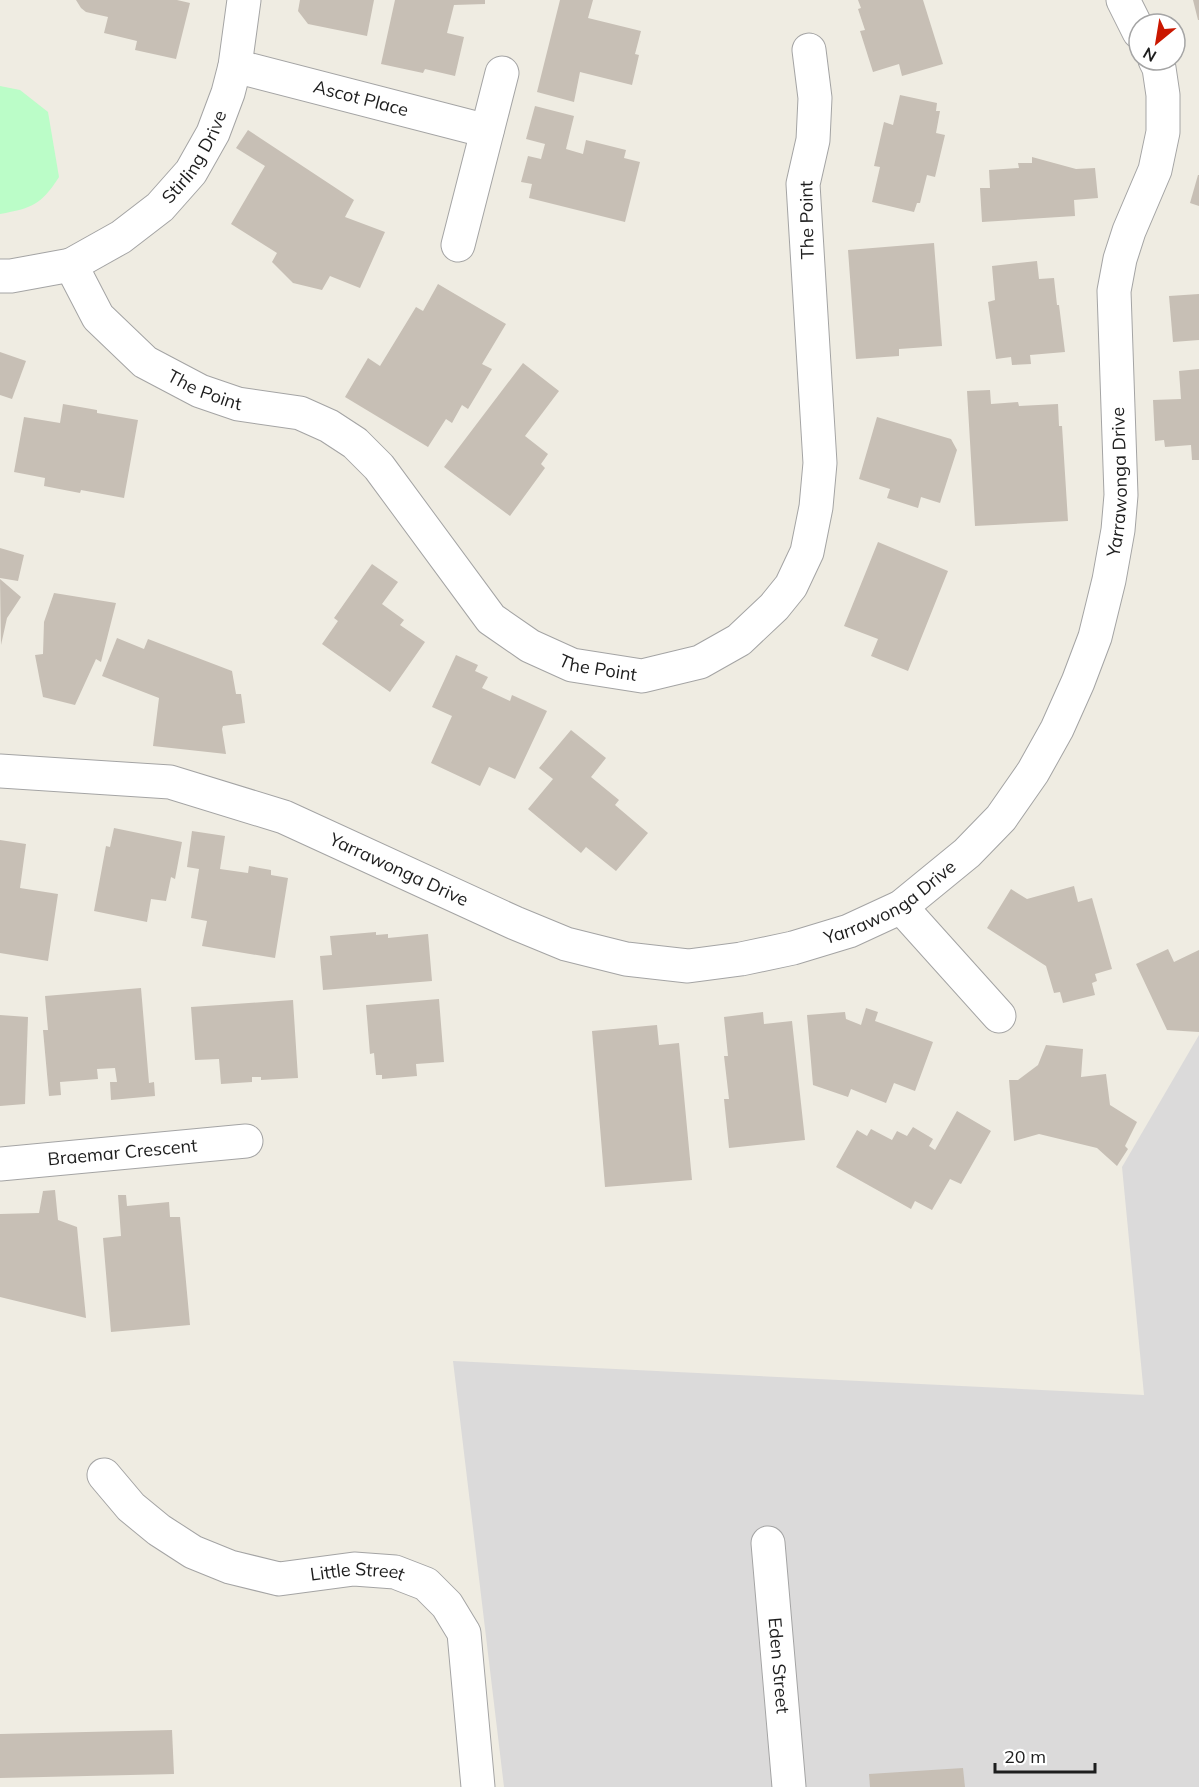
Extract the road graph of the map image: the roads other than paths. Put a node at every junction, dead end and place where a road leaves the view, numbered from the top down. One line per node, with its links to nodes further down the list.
1 (244, 0): 3 (street, Stirling Drive)
2 (809, 50): 8 (street, The Point)
3 (235, 66): 6 (street, Ascot Place); 8 (street, Stirling Drive)
4 (1160, 72): 11 (street, Yarrawonga Drive)
5 (502, 73): 6 (street)
6 (487, 131): 7 (street)
7 (459, 245)
8 (71, 265): 9 (street)
9 (0, 276)
10 (0, 771): 11 (street, Yarrawonga Drive)
11 (901, 907): 12 (street)
12 (999, 1016)
13 (246, 1142): 14 (street, Braemar Crescent)
14 (0, 1164)
15 (104, 1475): 17 (street, Little Street)
16 (768, 1543): 18 (street, Eden Street)
17 (478, 1787)
18 (789, 1787)

